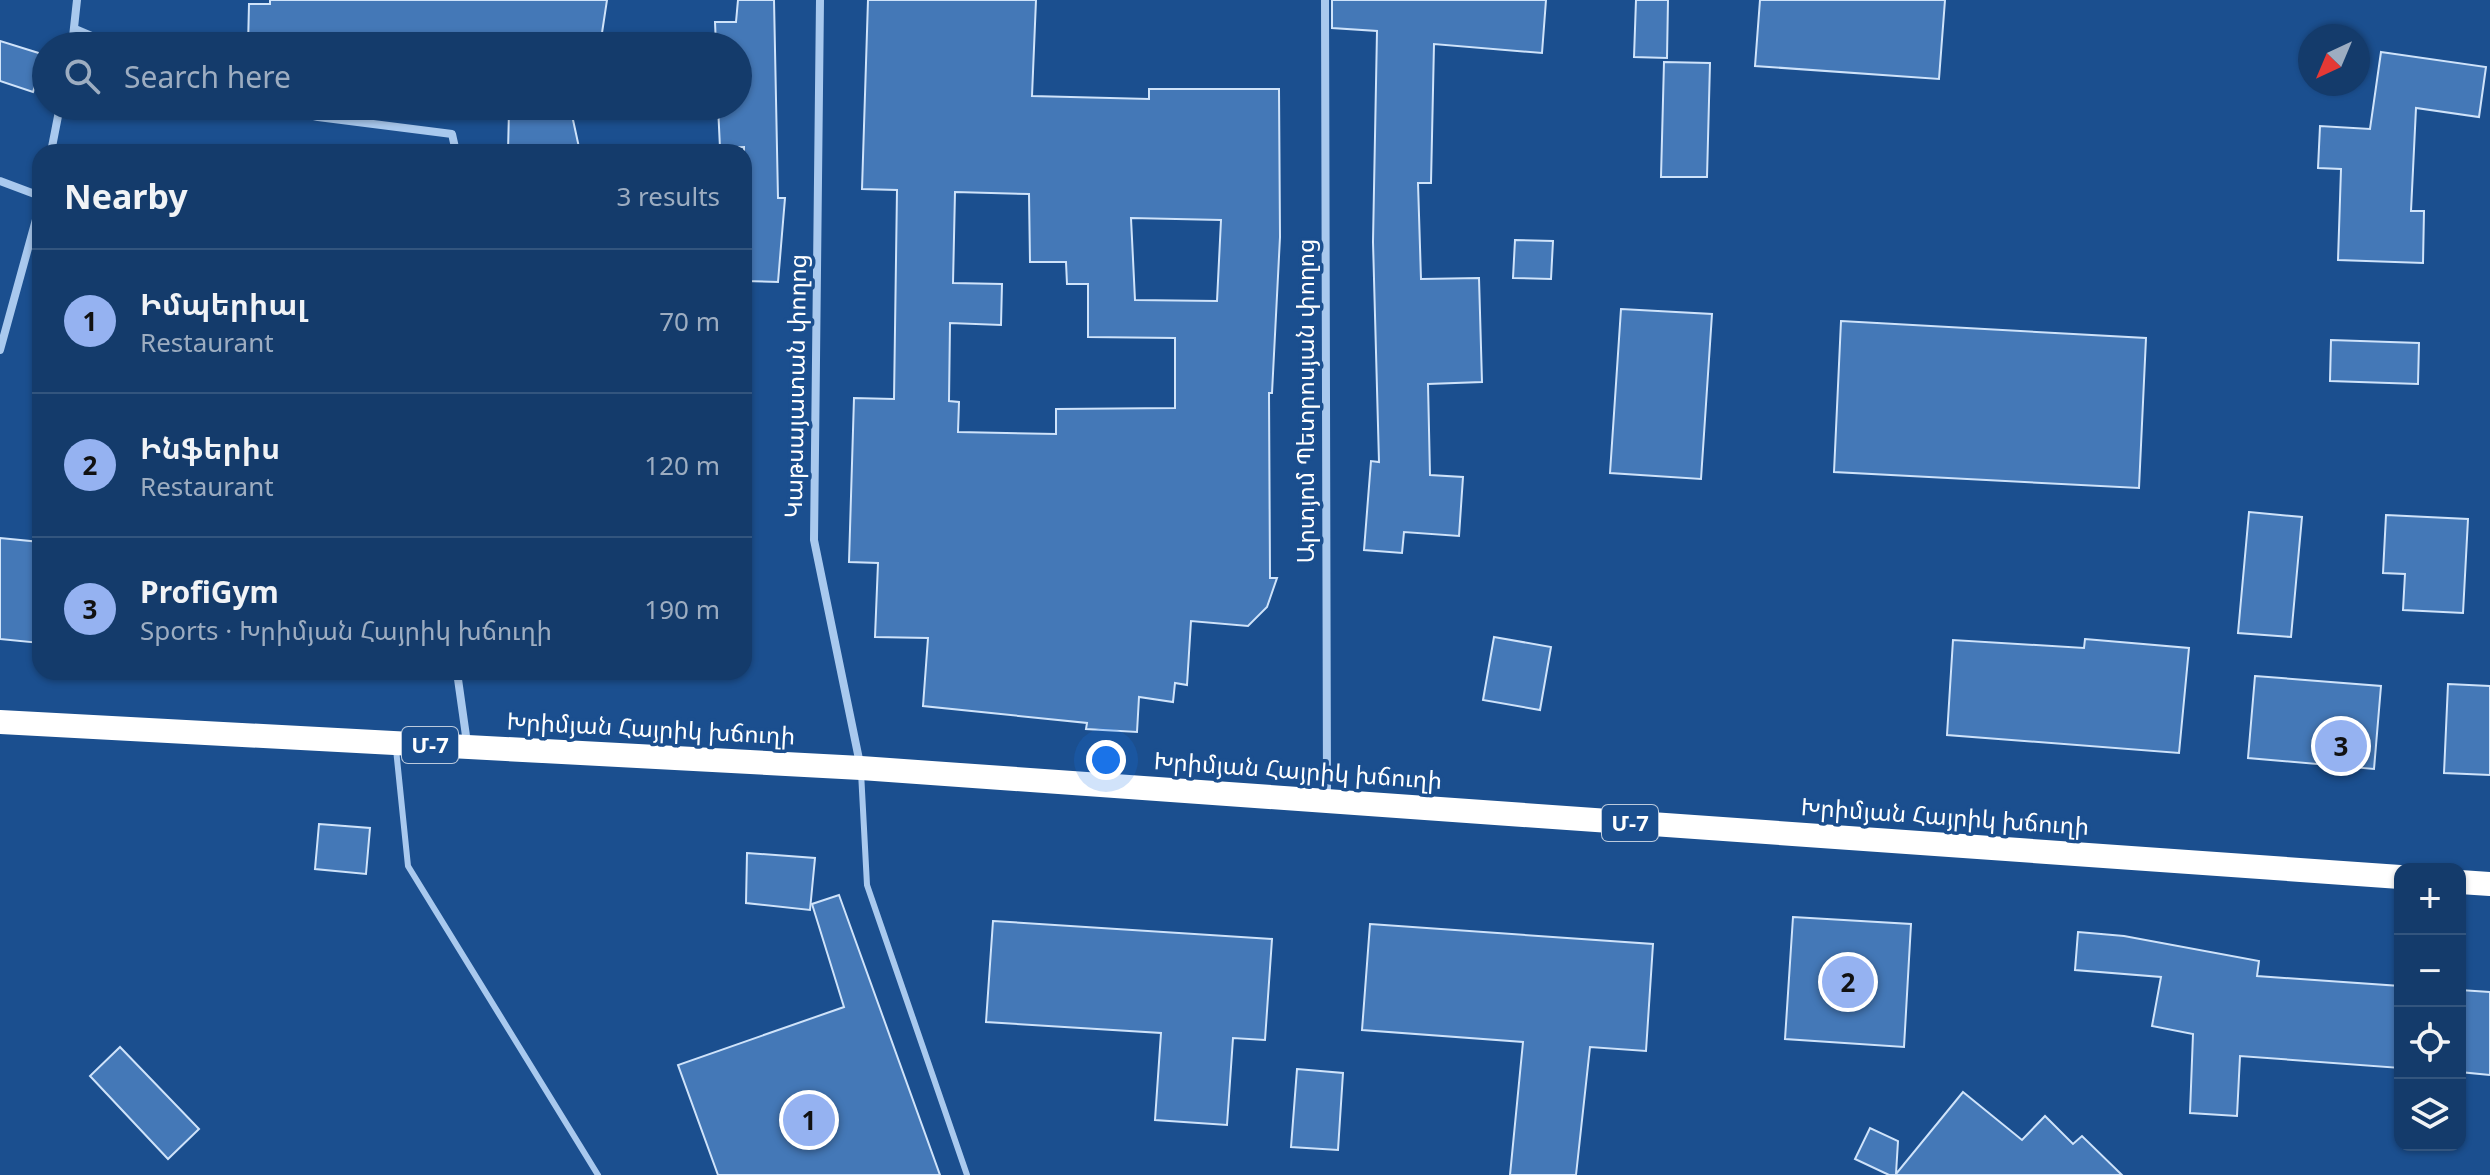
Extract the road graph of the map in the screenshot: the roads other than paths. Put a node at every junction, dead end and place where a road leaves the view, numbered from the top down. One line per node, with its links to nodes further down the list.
1 (77, 0): 4 (street)
2 (820, 0): 19 (street, Կաթսայատան փողոց)
3 (1325, 0): 20 (street, Արտյոմ Պետրոսյան փողոց)
4 (75, 29): 5 (street); 6 (street)
5 (74, 32)
6 (82, 32)
7 (57, 120): 9 (street)
8 (342, 120): 10 (street)
9 (53, 144)
10 (454, 144)
11 (0, 181): 12 (street)
12 (32, 193)
13 (32, 234): 14 (street)
14 (0, 350)
15 (458, 680): 18 (street)
16 (0, 722): 17 (highway, Խրիմյան Հայրիկ խճուղի / Մ-7)
17 (396, 743): 18 (highway, Խրիմյան Հայրիկ խճուղի / Մ-7); 24 (lane)
18 (468, 748): 19 (highway, Խրիմյան Հայրիկ խճուղի / Մ-7)
19 (861, 768): 20 (highway, Խրիմյան Հայրիկ խճուղի / Մ-7); 25 (lane)
20 (1327, 801): 21 (highway, Խրիմյան Հայրիկ խճուղի / Մ-7)
21 (2394, 877)
22 (2466, 882): 23 (highway)
23 (2490, 884)
24 (598, 1175)
25 (967, 1175)

